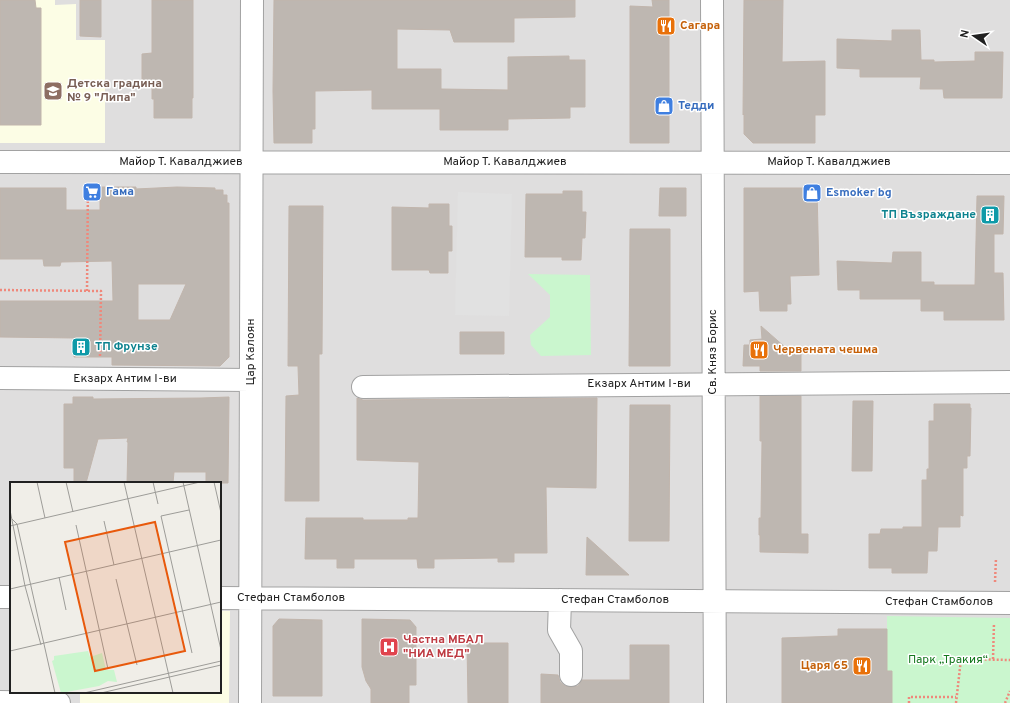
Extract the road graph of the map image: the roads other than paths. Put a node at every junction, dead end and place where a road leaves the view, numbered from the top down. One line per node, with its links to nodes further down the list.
1 (252, 0): 4 (street, Цар Калоян)
2 (712, 0): 5 (street, Св. Княз Борис)
3 (0, 162): 4 (street, Майор Т. Кавалджиев)
4 (251, 162): 5 (street, Майор Т. Кавалджиев); 8 (street, Цар Калоян)
5 (713, 162): 6 (street, Майор Т. Кавалджиев); 10 (street, Св. Княз Борис)
6 (1010, 163)
7 (0, 378): 8 (street, Екзарх Антим I-ви)
8 (251, 380): 13 (street, Цар Калоян)
9 (1010, 382): 10 (street, Екзарх Антим I-ви)
10 (714, 384): 11 (street, Екзарх Антим I-ви); 15 (street, Св. Княз Борис)
11 (363, 387)
12 (221, 598): 13 (street, Стефан Стамболов)
13 (250, 598): 14 (street, Стефан Стамболов); 21 (street, Цар Калоян)
14 (560, 600): 15 (street, Стефан Стамболов); 17 (street)
15 (714, 601): 16 (street, Стефан Стамболов); 22 (street, Св. Княз Борис)
16 (1010, 603)
17 (571, 675)
18 (0, 702): 19 (street)
19 (27, 703): 20 (street)
20 (59, 703)
21 (250, 703)
22 (715, 703)

